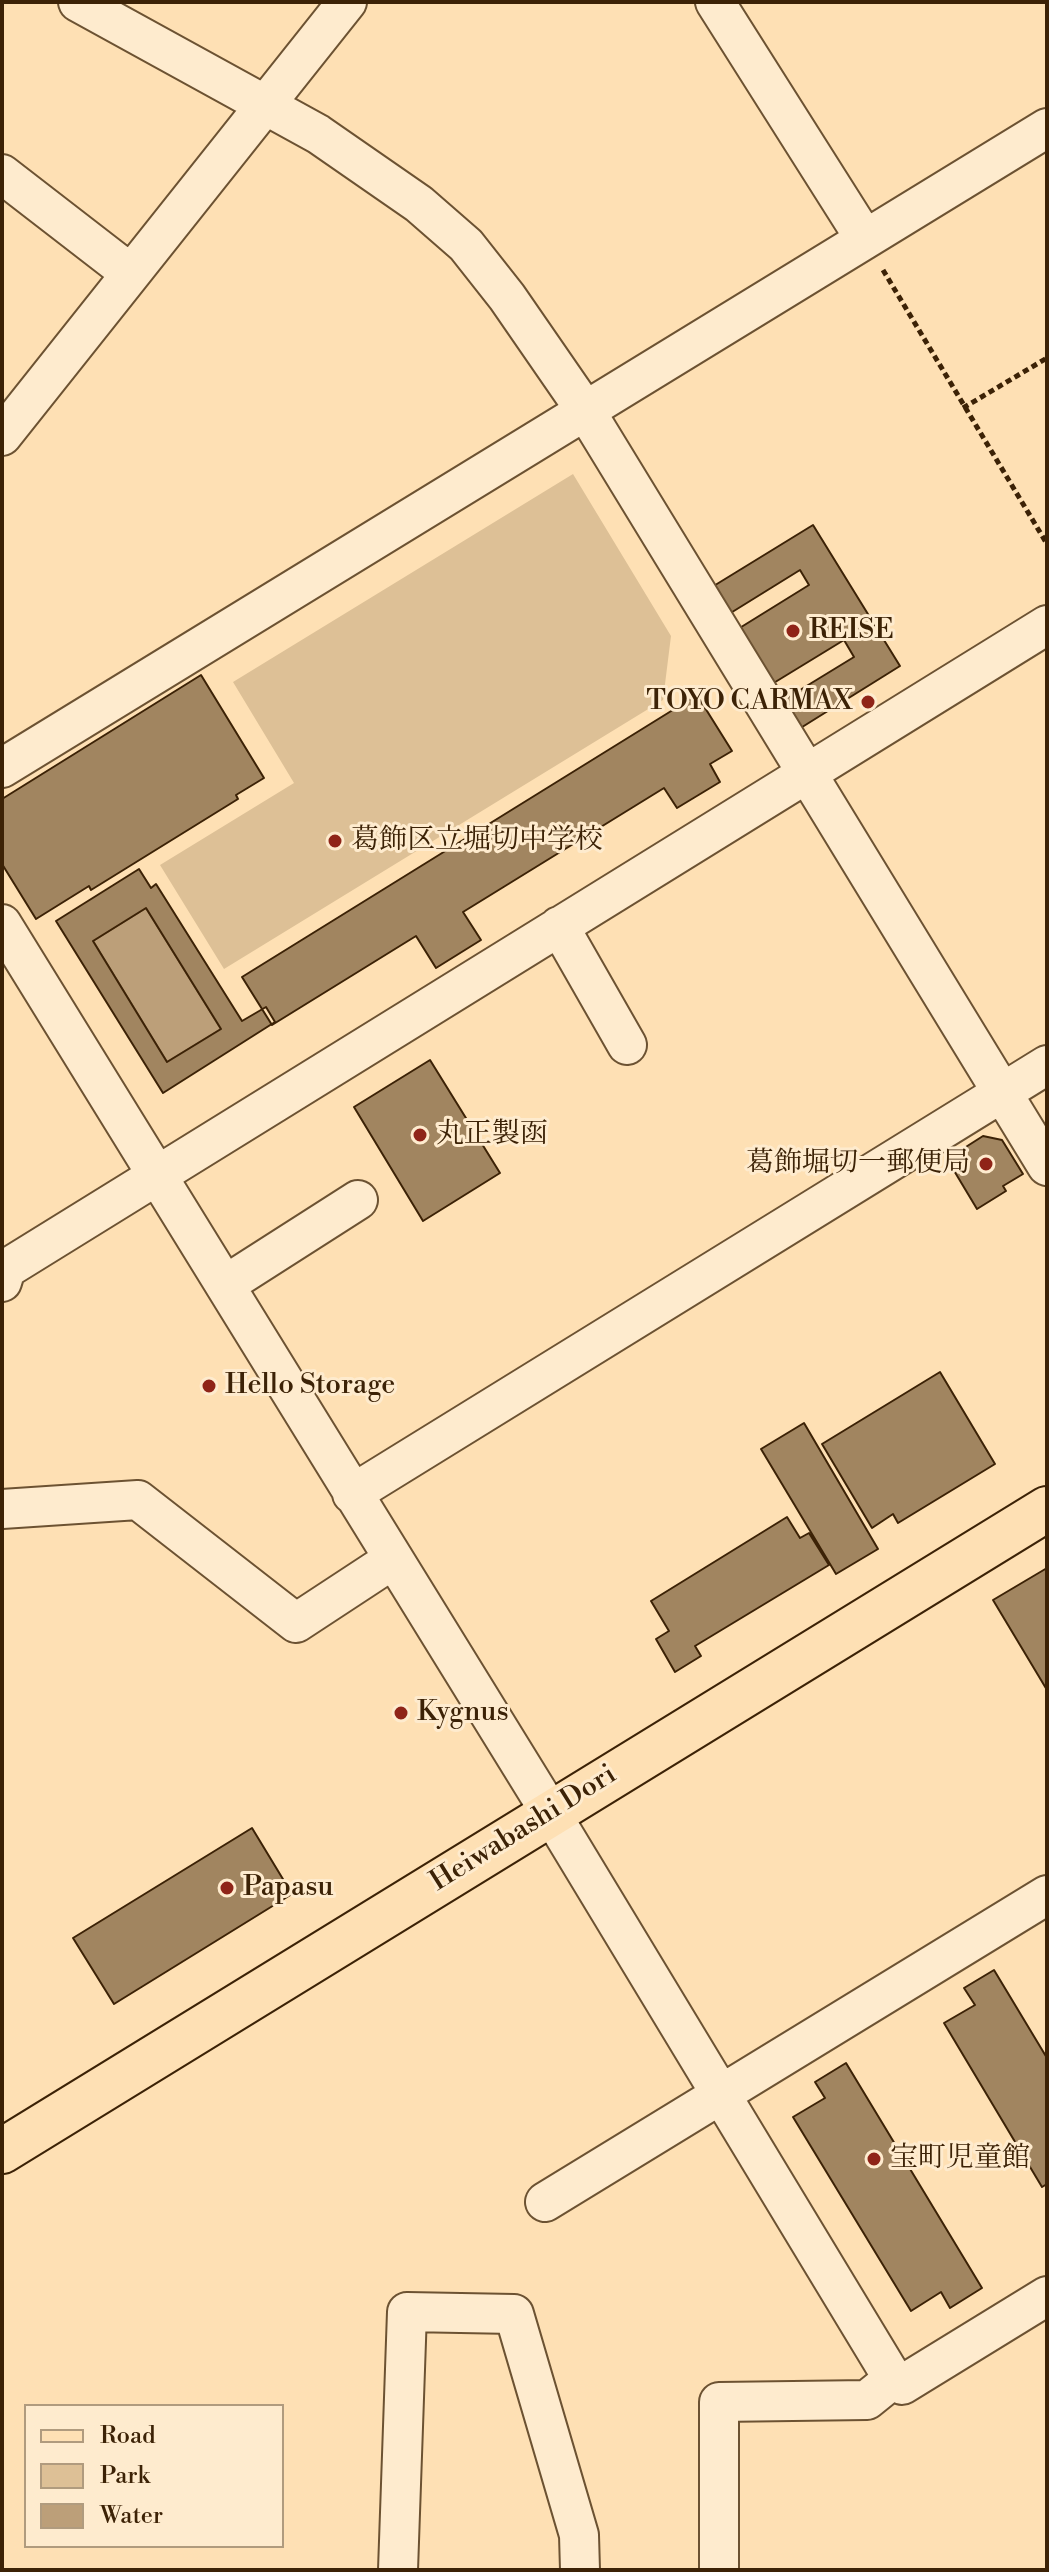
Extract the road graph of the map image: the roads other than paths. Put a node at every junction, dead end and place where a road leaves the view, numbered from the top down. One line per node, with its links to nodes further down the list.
1 (78, 2): 4 (street)
2 (347, 2): 4 (street)
3 (715, 2): 7 (street)
4 (264, 104): 8 (street); 9 (street)
5 (1047, 128): 7 (street)
6 (2, 174): 8 (street)
7 (865, 239): 9 (street)
8 (130, 273): 10 (street)
9 (585, 410): 12 (street); 13 (street)
10 (2, 436)
11 (1047, 625): 13 (street)
12 (2, 768)
13 (807, 773): 15 (street); 18 (street)
14 (2, 924): 20 (street)
15 (559, 926): 16 (street); 20 (street)
16 (627, 1045)
17 (1047, 1065): 18 (street)
18 (1001, 1093): 19 (street); 24 (street)
19 (1047, 1166)
20 (156, 1173): 22 (street); 23 (street)
21 (358, 1200): 23 (street)
22 (3, 1272)
23 (225, 1285): 24 (street)
24 (352, 1494): 27 (street)
25 (2, 1509): 27 (street)
26 (1047, 1509): 28 (main road, Heiwabashi Dori)
27 (392, 1560): 28 (street)
28 (550, 1812): 30 (street); 31 (main road, Heiwabashi Dori)
29 (1047, 1895): 30 (street)
30 (722, 2096): 32 (street); 34 (street)
31 (2, 2151)
32 (545, 2202)
33 (1047, 2296): 34 (street)
34 (893, 2379): 37 (street)
35 (398, 2570): 36 (street)
36 (580, 2570)
37 (719, 2570)

